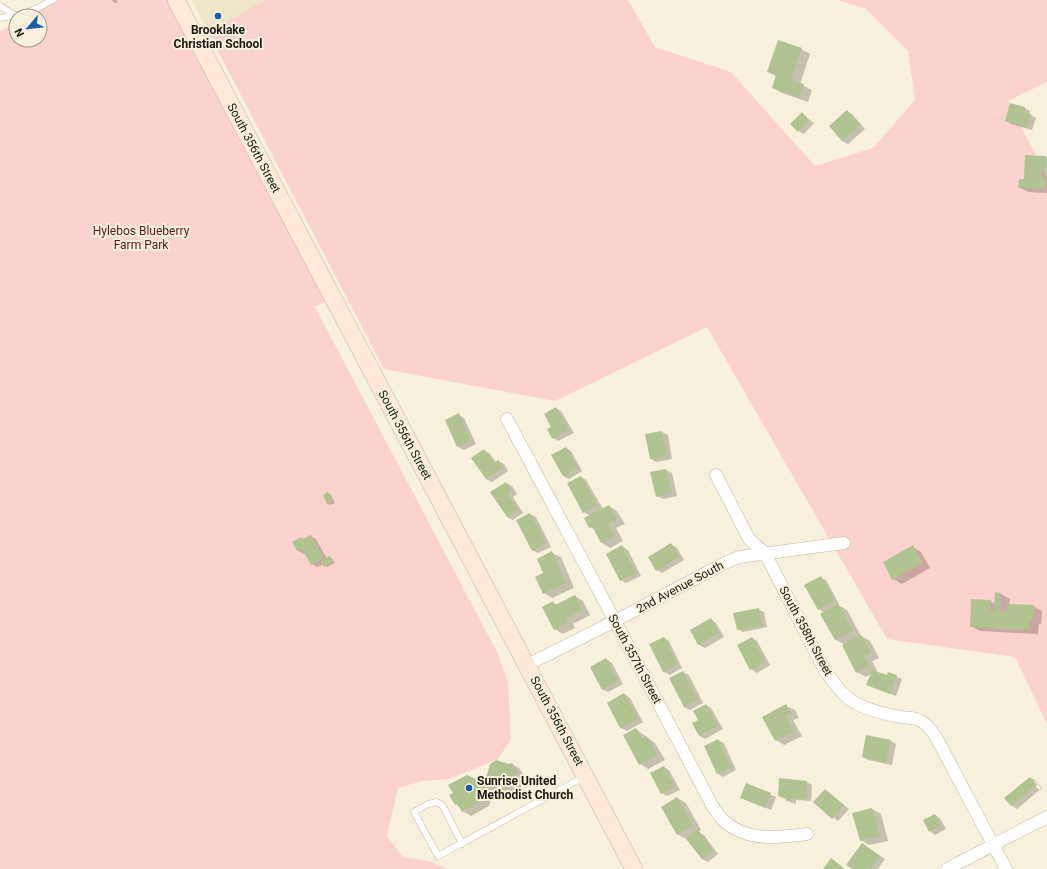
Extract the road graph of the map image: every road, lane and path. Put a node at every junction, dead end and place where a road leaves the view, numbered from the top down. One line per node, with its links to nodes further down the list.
1 (53, 0): 3 (lane)
2 (176, 0): 9 (main road, South 356th Street)
3 (37, 8)
4 (507, 419): 8 (street, South 357th Street)
5 (716, 475): 7 (street, South 358th Street)
6 (844, 543): 7 (street, 2nd Avenue South)
7 (764, 553): 8 (street, 2nd Avenue South); 14 (street, South 358th Street)
8 (615, 621): 9 (street, 2nd Avenue South); 12 (street, South 357th Street)
9 (527, 665): 10 (main road, South 356th Street)
10 (586, 776): 13 (lane); 15 (main road, South 356th Street)
11 (1047, 817): 14 (street)
12 (806, 834)
13 (462, 844): 13 (lane)
14 (993, 845): 16 (street); 17 (street, South 358th Street)
15 (634, 869)
16 (947, 869)
17 (1006, 869)

